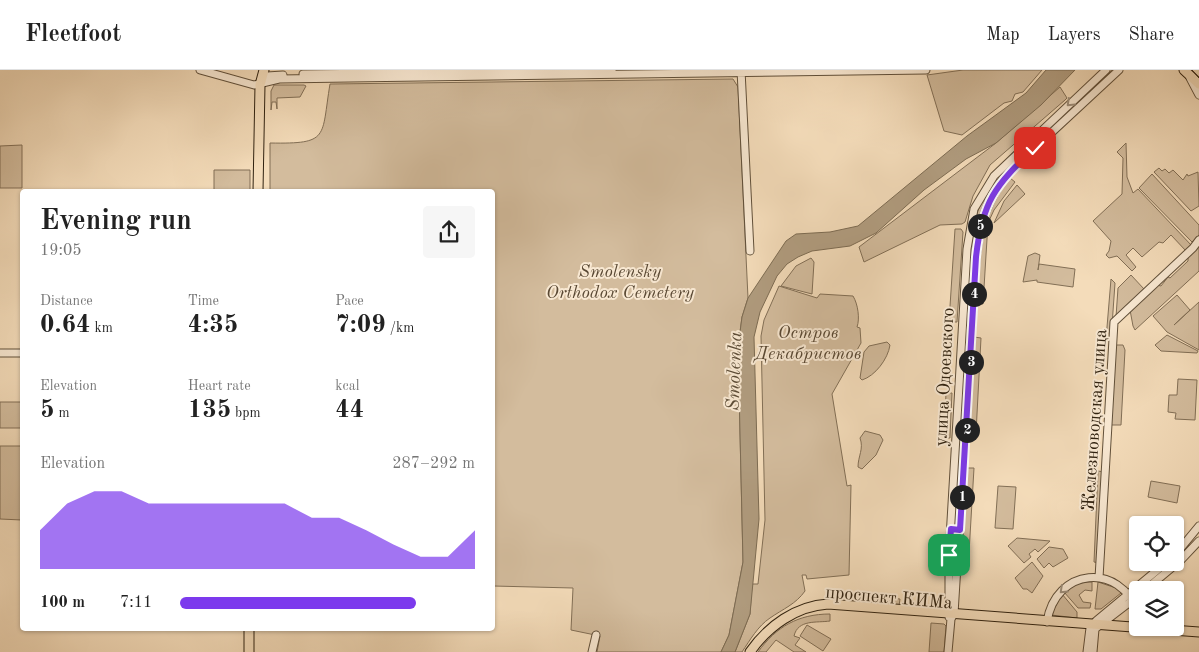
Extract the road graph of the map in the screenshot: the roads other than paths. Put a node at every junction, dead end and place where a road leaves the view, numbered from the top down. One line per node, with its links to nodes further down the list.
1 (200, 70): 9 (street)
2 (612, 70): 9 (street)
3 (926, 70): 6 (street)
4 (1106, 70): 18 (street, улица Одоевского, one-way to 18)
5 (1119, 70): 19 (street, улица Одоевского)
6 (784, 71): 7 (street)
7 (741, 72): 9 (street); 15 (street)
8 (1186, 73): 10 (main road); 11 (street)
9 (265, 77): 12 (main road); 13 (main road)
10 (1199, 84)
11 (1199, 95)
12 (258, 189)
13 (263, 189)
14 (1199, 240): 26 (street, Железноводская улица)
15 (750, 251)
16 (0, 353): 17 (street)
17 (20, 354)
18 (960, 374): 19 (street); 21 (street, улица Одоевского)
19 (970, 374): 22 (street, улица Одоевского)
20 (1199, 526): 24 (street)
21 (951, 529): 22 (street); 31 (street, улица Одоевского)
22 (960, 530): 31 (street, улица Одоевского)
23 (1199, 541): 28 (street)
24 (1184, 544)
25 (1158, 571): 27 (street)
26 (1100, 578): 29 (street); 32 (street, one-way to 32)
27 (1149, 581)
28 (1156, 581)
29 (1129, 594)
30 (1129, 600): 33 (street)
31 (951, 616): 32 (main road, проспект КИМа); 33 (main road, проспект КИМа); 44 (main road, проспект КИМа); 45 (street, улица Одоевского)
32 (1047, 622): 33 (main road, проспект КИМа)
33 (1094, 627): 34 (main road, проспект КИМа); 40 (main road, проспект КИМа); 46 (street); 47 (street)
34 (1129, 628)
35 (249, 631): 41 (main road)
36 (254, 631): 42 (main road)
37 (1184, 631): 38 (main road, проспект КИМа)
38 (1199, 632)
39 (596, 635): 43 (street)
40 (1199, 637)
41 (249, 652)
42 (254, 652)
43 (592, 652)
44 (750, 652)
45 (948, 652)
46 (1087, 652)
47 (1093, 652)

